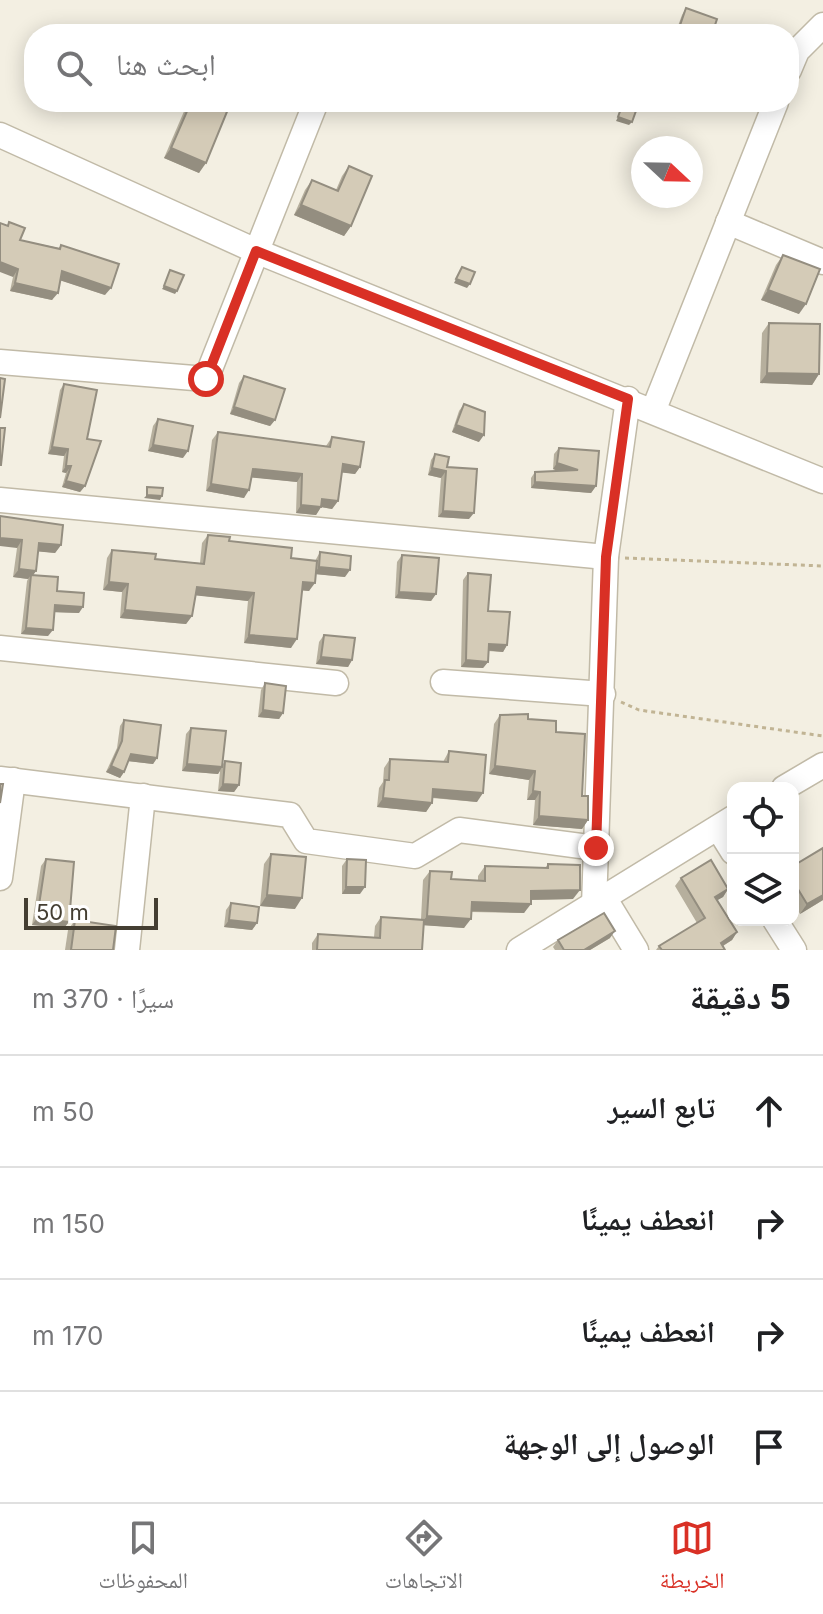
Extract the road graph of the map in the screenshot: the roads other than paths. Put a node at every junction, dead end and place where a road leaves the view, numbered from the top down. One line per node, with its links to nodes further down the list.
1 (823, 25): 2 (street)
2 (799, 49)
3 (312, 112): 7 (street)
4 (772, 112): 6 (street)
5 (0, 135): 7 (street)
6 (728, 222): 8 (street); 11 (street)
7 (256, 251): 9 (street); 10 (street)
8 (823, 262)
9 (0, 362)
10 (628, 399): 11 (street); 14 (street)
11 (654, 409): 12 (street)
12 (823, 481)
13 (0, 500): 14 (street)
14 (606, 557): 18 (street)
15 (0, 648): 17 (street)
16 (443, 682): 18 (street)
17 (336, 683)
18 (603, 694): 24 (street)
19 (823, 765): 21 (street)
20 (7, 780): 22 (street); 25 (street)
21 (794, 782)
22 (143, 796): 24 (street); 28 (street)
23 (725, 823): 26 (street)
24 (596, 848): 26 (street)
25 (0, 878)
26 (599, 902): 29 (street); 30 (street)
27 (779, 926): 31 (street)
28 (127, 950)
29 (519, 950)
30 (636, 950)
31 (794, 950)

